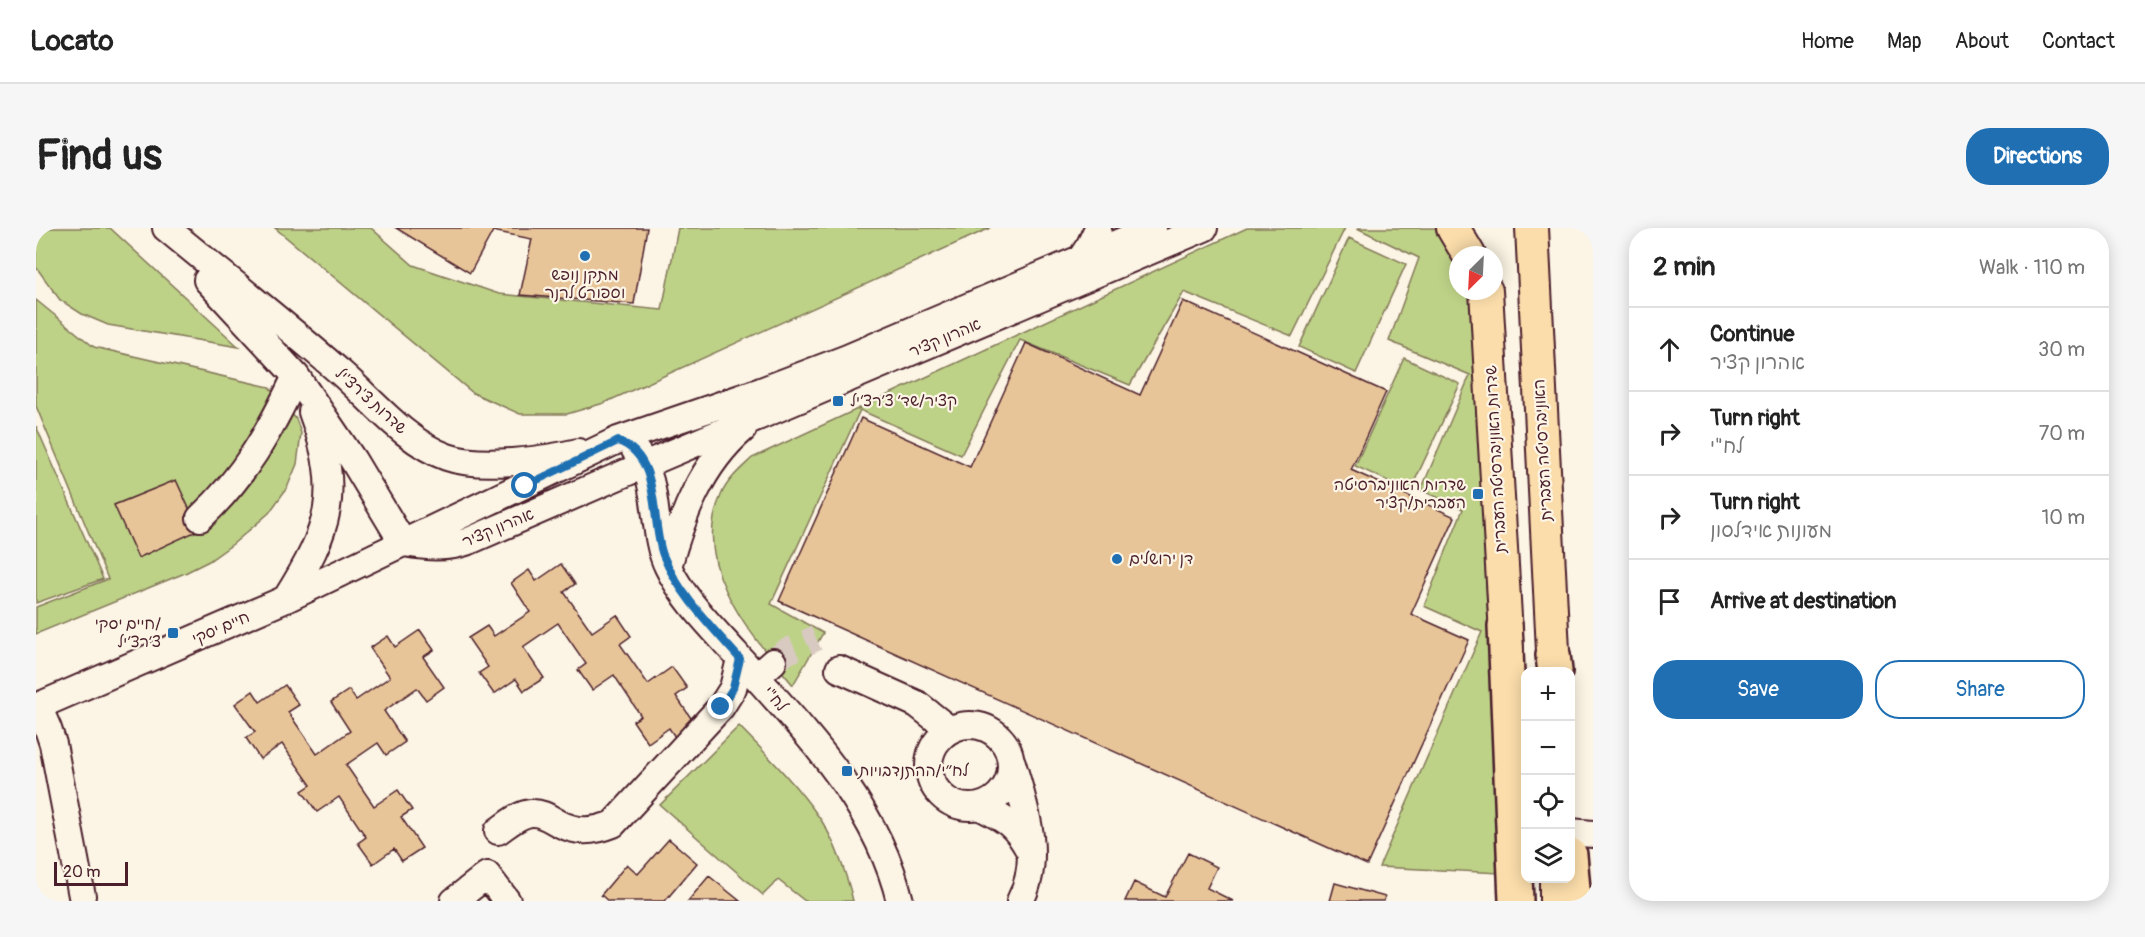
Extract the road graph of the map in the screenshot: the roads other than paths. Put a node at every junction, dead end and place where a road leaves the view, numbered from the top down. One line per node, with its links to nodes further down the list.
1 (157, 228): 13 (street)
2 (166, 228): 15 (street, שדרות צ'רצ'יל)
3 (1098, 228): 11 (street)
4 (1153, 228): 11 (street, אהרון קציר)
5 (1204, 228): 14 (street, אהרון קציר)
6 (1453, 228): 9 (main road)
7 (1482, 228): 10 (main road)
8 (1532, 228): 23 (main road, האוניברסיטה העברית)
9 (1464, 246)
10 (1483, 246)
11 (1080, 260): 15 (street, אהרון קציר)
12 (1486, 300): 21 (main road, שדרות האוניברסיטה העברית)
13 (296, 376): 17 (street); 18 (street); 20 (street)
14 (771, 411): 16 (street, אהרון קציר); 19 (street)
15 (618, 441): 16 (street, לח"י); 18 (street, אהרון קציר)
16 (644, 465): 18 (street, אהרון קציר); 19 (street, לח"י)
17 (200, 518)
18 (404, 543): 20 (street, חיים יסקי)
19 (668, 567): 22 (street, לח"י)
20 (286, 599): 26 (street, חיים יסקי)
21 (1505, 626): 31 (main road); 44 (highway)
22 (756, 666): 25 (street, לח"י); 27 (street)
23 (1554, 666)
24 (839, 669): 28 (street)
25 (781, 706): 27 (street); 40 (street, לח"י)
26 (37, 707): 39 (street)
27 (718, 711): 32 (street)
28 (950, 730): 29 (street); 30 (street)
29 (1011, 760): 30 (street); 35 (street)
30 (979, 807): 35 (street)
31 (1525, 829)
32 (498, 831)
33 (1575, 832): 34 (street)
34 (1593, 834)
35 (1032, 855): 43 (street)
36 (1529, 883): 45 (main road)
37 (1556, 883): 46 (main road)
38 (1572, 883): 47 (highway)
39 (82, 896)
40 (901, 900)
41 (454, 901): 42 (street)
42 (507, 901)
43 (1020, 901)
44 (1516, 901)
45 (1531, 901)
46 (1556, 901)
47 (1574, 901)

